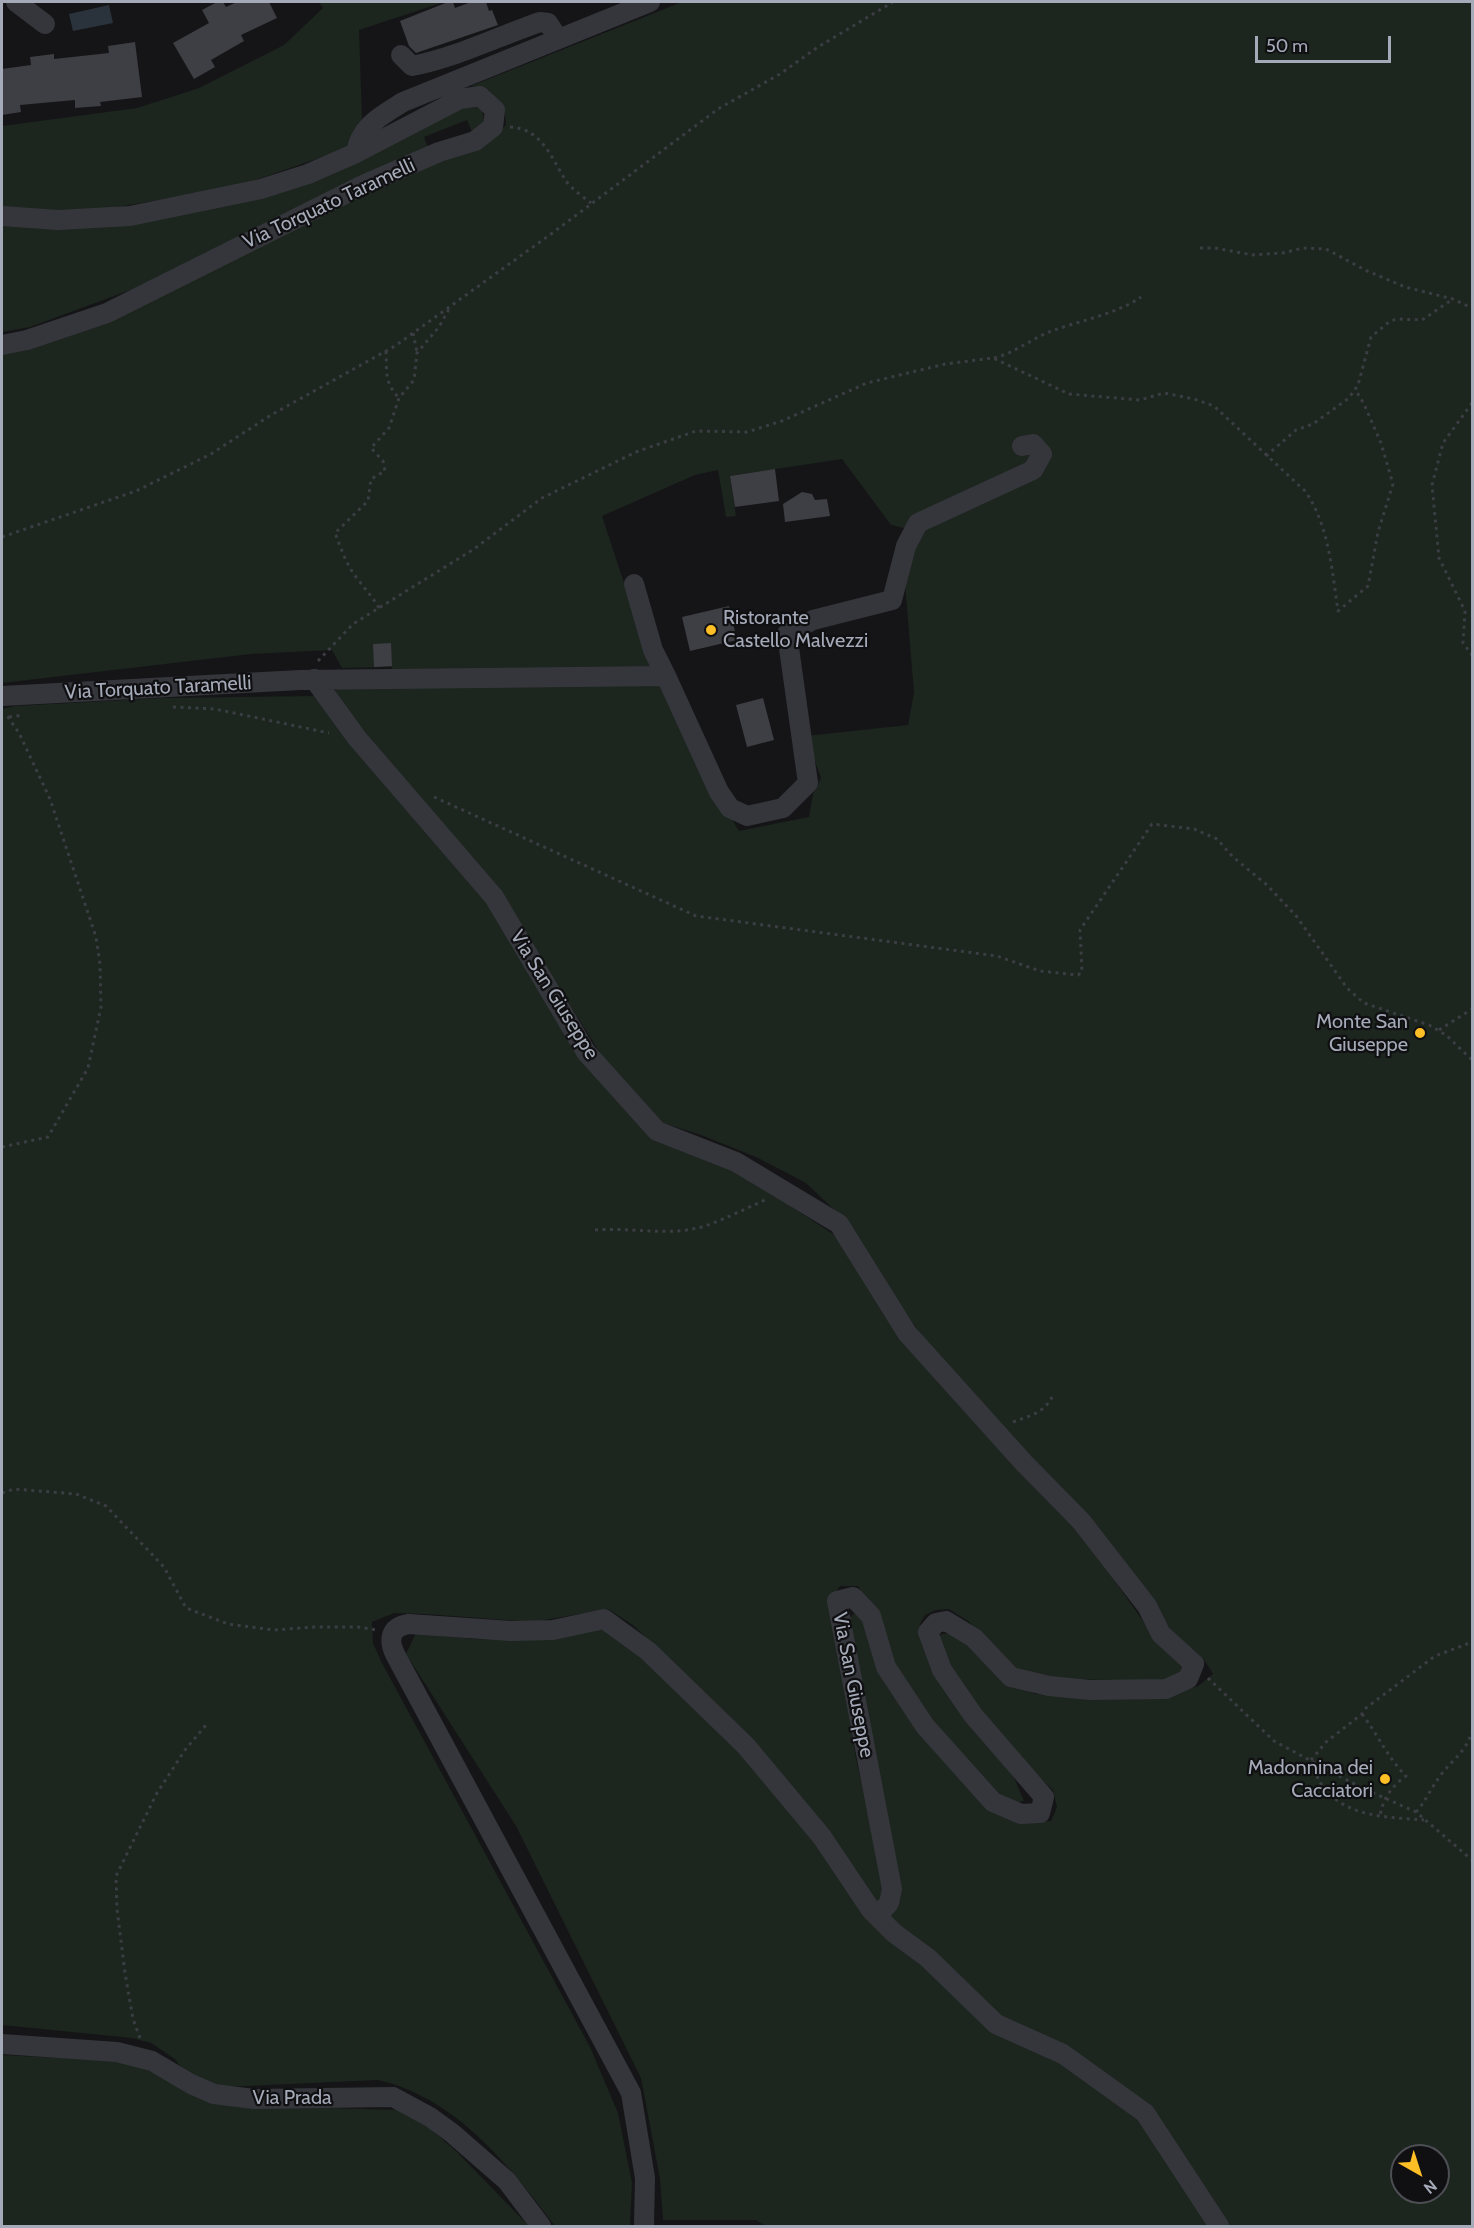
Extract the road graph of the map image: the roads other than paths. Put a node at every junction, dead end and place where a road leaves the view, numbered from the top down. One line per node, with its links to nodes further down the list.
1 (16, 2): 3 (street)
2 (650, 2): 4 (street, Via Torquato Taramelli)
3 (45, 24)
4 (558, 38): 5 (street); 6 (street, Via Torquato Taramelli)
5 (401, 55)
6 (356, 153): 7 (street, Via Torquato Taramelli); 8 (street, Via Torquato Taramelli)
7 (2, 216)
8 (2, 345)
9 (1022, 446): 11 (street)
10 (634, 584): 11 (street)
11 (666, 676): 12 (street, Via Torquato Taramelli)
12 (307, 680): 13 (street, Via Torquato Taramelli); 14 (street, Via San Giuseppe)
13 (2, 696)
14 (871, 1910): 17 (street); 18 (street)
15 (2, 2044): 16 (street, Via Prada)
16 (541, 2226)
17 (644, 2226)
18 (1219, 2226)

